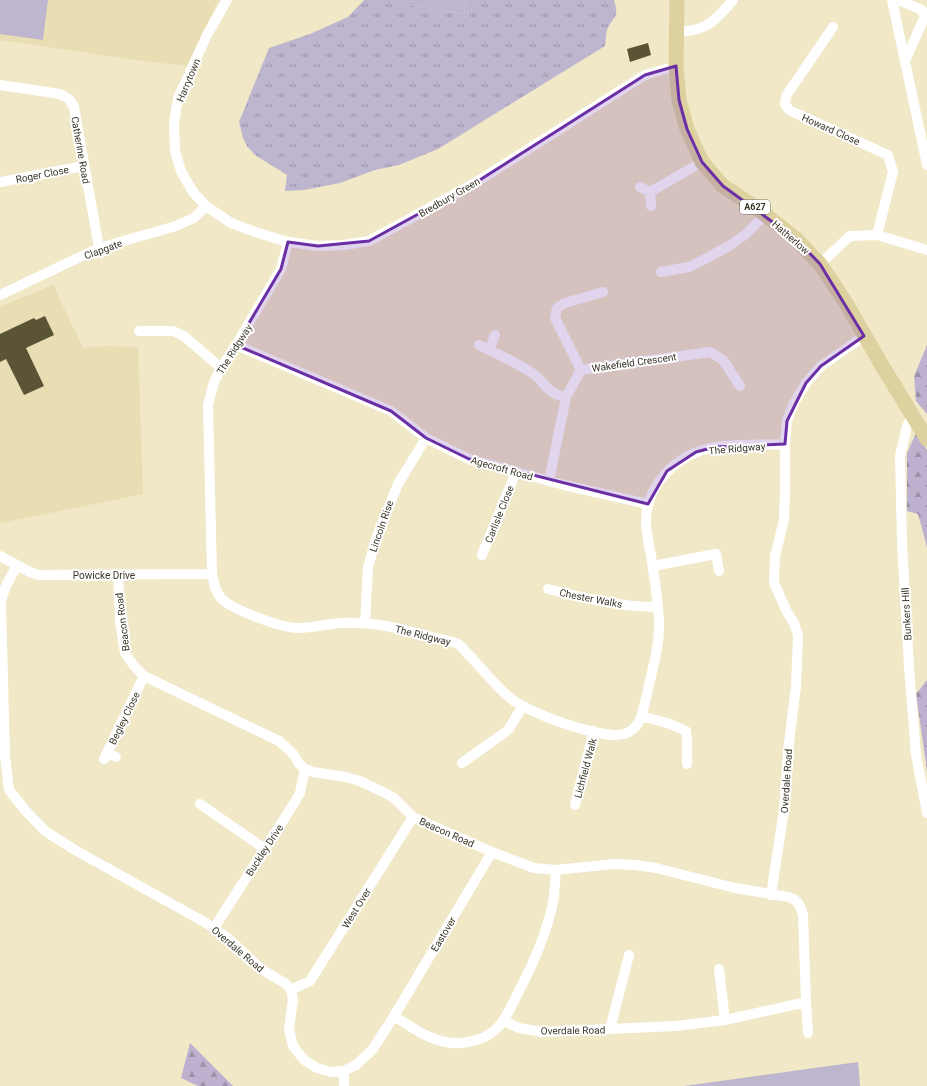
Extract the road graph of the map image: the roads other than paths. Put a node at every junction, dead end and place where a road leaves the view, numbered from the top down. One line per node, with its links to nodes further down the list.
1 (227, 0): 17 (street, Harrytown)
2 (677, 0): 7 (main road, A627)
3 (733, 0): 7 (street)
4 (892, 0): 8 (street)
5 (898, 0): 8 (street)
6 (834, 27): 20 (street, Howard Close)
7 (677, 32): 9 (main road, A627)
8 (905, 61): 12 (street)
9 (676, 66): 11 (main road, Hatherlow / A627); 21 (street, Bredbury Green)
10 (0, 85): 13 (street, Catherine Road)
11 (702, 162): 16 (street); 19 (main road, Hatherlow / A627)
12 (927, 165)
13 (84, 166): 14 (street, Roger Close); 22 (street, Catherine Road)
14 (0, 182)
15 (640, 187): 16 (street)
16 (650, 192): 18 (street)
17 (206, 206): 21 (street, Bredbury Green); 22 (street, Clapgate)
18 (651, 206)
19 (765, 215): 24 (main road, Hatherlow / A627); 25 (street)
20 (877, 235): 23 (street); 24 (street)
21 (288, 242): 31 (street, The Ridgway)
22 (99, 248): 27 (street, Clapgate)
23 (927, 250)
24 (820, 264): 30 (main road, Hatherlow / A627)
25 (661, 272)
26 (603, 292): 35 (street)
27 (0, 295)
28 (139, 331): 34 (street)
29 (495, 335): 33 (street)
30 (864, 336): 38 (main road, Hatherlow / A627); 41 (street, Overdale Road)
31 (236, 345): 34 (street, The Ridgway); 39 (street, Agecroft Road)
32 (479, 345): 33 (street)
33 (489, 350): 37 (street)
34 (221, 368): 50 (street, The Ridgway)
35 (581, 370): 36 (street, Wakefield Crescent); 37 (street, Wakefield Crescent)
36 (740, 386)
37 (566, 397): 43 (street, Wakefield Crescent)
38 (912, 417): 40 (main road, A627); 67 (street, Bunkers Hill)
39 (426, 438): 42 (street, Agecroft Road); 54 (street, Lincoln Rise)
40 (927, 439)
41 (785, 444): 44 (street, The Ridgway); 72 (street, Overdale Road)
42 (516, 472): 43 (street, Agecroft Road); 45 (street, Carlisle Close)
43 (549, 481): 44 (street, Agecroft Road)
44 (648, 504): 48 (street, The Ridgway)
45 (482, 555)
46 (0, 556): 47 (street, Powicke Drive)
47 (17, 566): 51 (street, Powicke Drive); 63 (street)
48 (653, 566): 49 (street); 53 (street, The Ridgway)
49 (719, 571)
50 (212, 574): 51 (street, Powicke Drive); 54 (street, The Ridgway)
51 (118, 575): 55 (street, Beacon Road)
52 (548, 590): 53 (street, Chester Walks)
53 (658, 607): 57 (street, The Ridgway)
54 (365, 623): 56 (street, The Ridgway)
55 (144, 676): 59 (street, Begley Close); 62 (street, Beacon Road)
56 (524, 706): 58 (street, The Ridgway); 60 (street)
57 (641, 716): 58 (street, The Ridgway); 61 (street)
58 (594, 731): 66 (street, Lichfield Walk)
59 (109, 756)
60 (462, 763)
61 (687, 764)
62 (305, 768): 68 (street, Beacon Road); 69 (street, Buckley Drive)
63 (9, 790): 64 (street); 73 (street, Overdale Road)
64 (0, 796)
65 (200, 804): 69 (street)
66 (575, 805)
67 (927, 813)
68 (413, 817): 70 (street, Beacon Road); 76 (street, West Over)
69 (265, 849): 73 (street, Buckley Drive)
70 (492, 852): 71 (street, Beacon Road); 78 (street, Eastover)
71 (556, 870): 72 (street, Beacon Road); 80 (street)
72 (771, 895): 77 (street)
73 (214, 928): 76 (street, Overdale Road)
74 (629, 956): 81 (street)
75 (719, 969): 79 (street)
76 (291, 990): 83 (street)
77 (806, 1002): 79 (street, Overdale Road); 82 (street)
78 (394, 1016): 80 (street); 83 (street)
79 (725, 1020): 81 (street, Overdale Road)
80 (504, 1021): 81 (street, Overdale Road)
81 (610, 1029)
82 (808, 1033)
83 (344, 1071): 84 (street)
84 (344, 1086)

